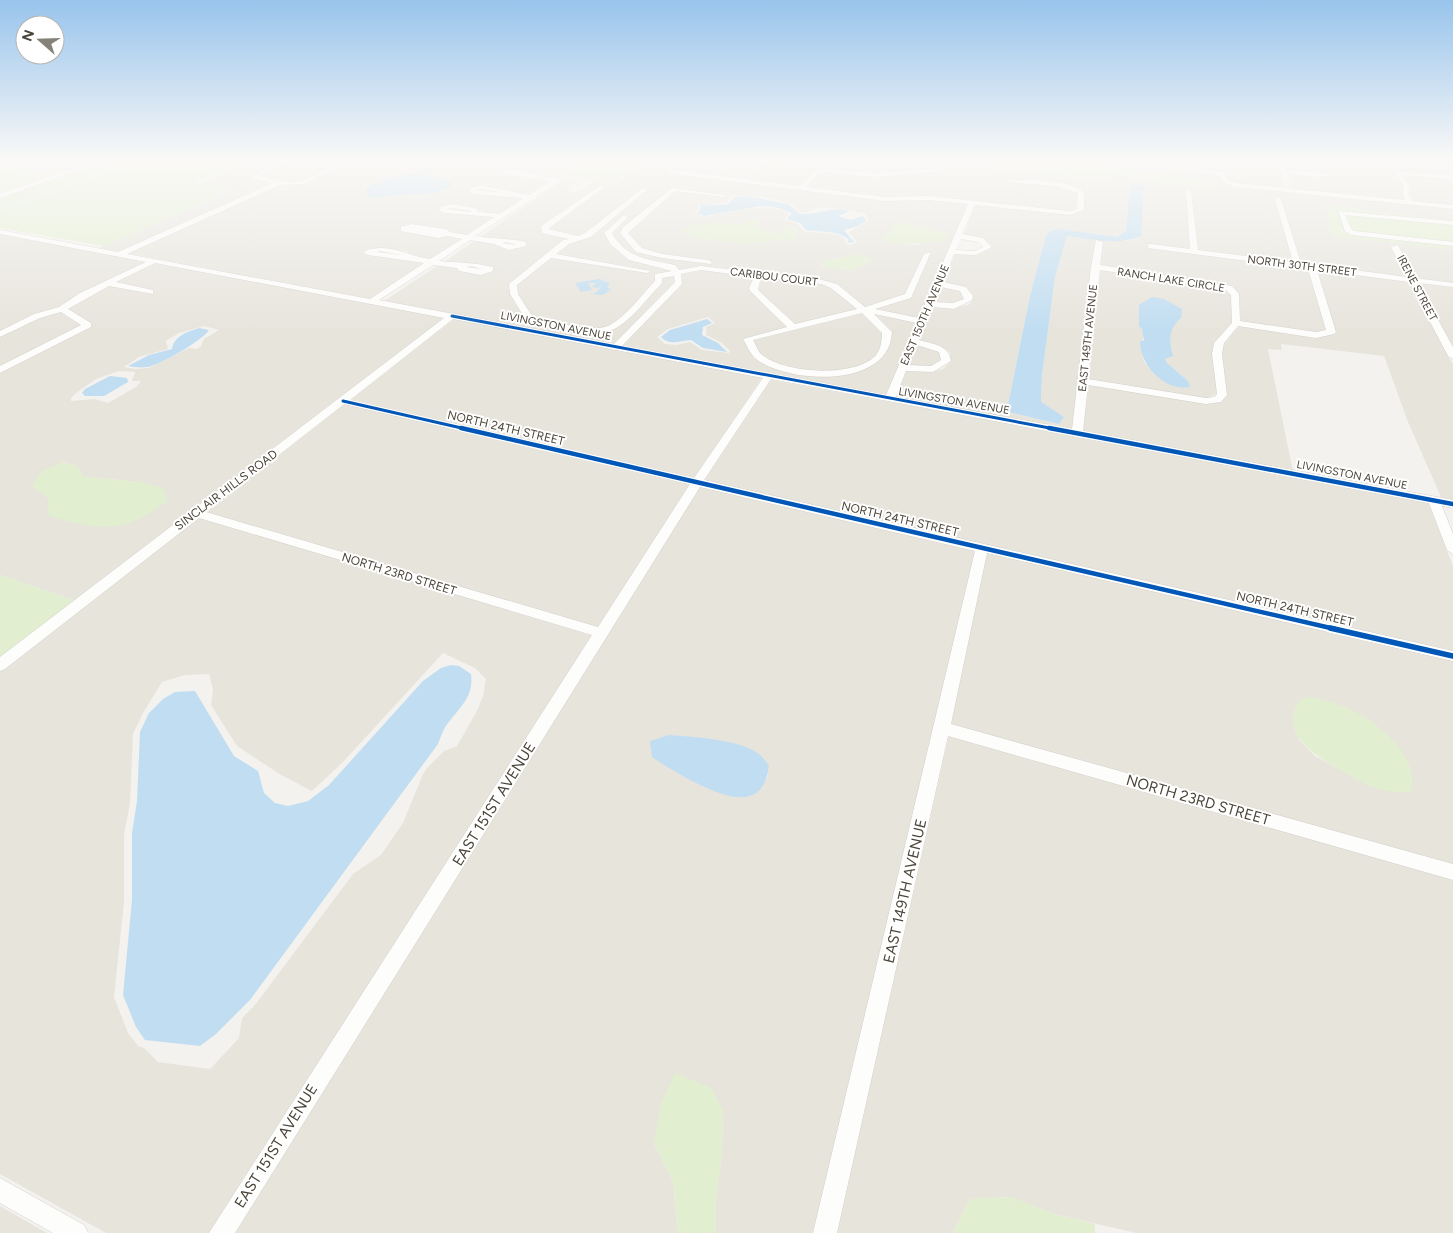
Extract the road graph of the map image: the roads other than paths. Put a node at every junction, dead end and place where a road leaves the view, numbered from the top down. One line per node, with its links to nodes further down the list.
1 (201, 218): 25 (street)
2 (501, 218): 16 (street)
3 (559, 218): 17 (street)
4 (610, 218): 17 (street)
5 (624, 218): 35 (street)
6 (640, 218): 38 (street)
7 (967, 218): 15 (street, EAST 150TH AVENUE)
8 (1191, 218): 24 (street)
9 (1284, 218): 32 (street)
10 (1343, 218): 20 (street)
11 (1397, 218): 12 (street)
12 (1453, 223)
13 (0, 232): 25 (street, LIVINGSTON AVENUE)
14 (447, 234): 16 (street)
15 (960, 236): 23 (street, EAST 150TH AVENUE); 23 (street)
16 (472, 238): 18 (street); 30 (street)
17 (577, 238): 27 (street)
18 (496, 242)
19 (1099, 242): 33 (street, EAST 149TH AVENUE)
20 (1453, 244)
21 (1151, 246): 24 (street, NORTH 30TH STREET)
22 (1395, 247): 39 (street, IRENE STREET)
23 (952, 252): 41 (street, EAST 150TH AVENUE)
24 (1194, 252): 32 (street, NORTH 30TH STREET)
25 (120, 254): 29 (street, LIVINGSTON AVENUE)
26 (928, 254): 48 (street)
27 (549, 255): 36 (street); 36 (street)
28 (408, 257): 30 (street)
29 (156, 260): 40 (street); 45 (street, LIVINGSTON AVENUE)
30 (436, 262): 31 (street); 45 (street)
31 (460, 266)
32 (1298, 266): 34 (street, NORTH 30TH STREET)
33 (1095, 268): 51 (street, RANCH LAKE CIRCLE); 60 (street, EAST 149TH AVENUE)
34 (1312, 268): 39 (street, NORTH 30TH STREET); 51 (street)
35 (677, 272): 36 (street, CARIBOU COURT); 37 (street, CARIBOU COURT); 44 (street)
36 (658, 276)
37 (758, 276): 38 (street, CARIBOU COURT); 52 (street)
38 (778, 277): 48 (street, CARIBOU COURT)
39 (1412, 280): 42 (street, NORTH 30TH STREET); 56 (street, IRENE STREET)
40 (107, 283): 43 (street); 47 (street)
41 (940, 284): 46 (street, EAST 150TH AVENUE); 46 (street)
42 (1453, 285)
43 (150, 292)
44 (660, 301): 55 (street); 55 (street)
45 (375, 302): 49 (street, LIVINGSTON AVENUE)
46 (931, 304): 50 (street, EAST 150TH AVENUE)
47 (62, 309): 53 (street); 58 (street)
48 (864, 310): 50 (street, CARIBOU COURT); 52 (street); 52 (street)
49 (452, 316): 55 (street, LIVINGSTON AVENUE); 61 (street, SINCLAIR HILLS ROAD)
50 (922, 321): 54 (street, EAST 150TH AVENUE)
51 (1236, 323): 60 (street)
52 (794, 328)
53 (0, 334)
54 (914, 341): 57 (street, EAST 150TH AVENUE); 57 (street)
55 (616, 347): 59 (street, LIVINGSTON AVENUE)
56 (1453, 356)
57 (902, 368): 62 (street, EAST 150TH AVENUE)
58 (0, 370)
59 (768, 377): 62 (street, LIVINGSTON AVENUE); 64 (street, EAST 151ST AVENUE)
60 (1084, 381): 63 (street, EAST 149TH AVENUE)
61 (343, 400): 64 (street, NORTH 24TH STREET); 67 (street, SINCLAIR HILLS ROAD)
62 (889, 400): 63 (street, LIVINGSTON AVENUE)
63 (1077, 434): 65 (street, LIVINGSTON AVENUE)
64 (697, 482): 68 (street, NORTH 24TH STREET); 70 (street, EAST 151ST AVENUE)
65 (1434, 501): 66 (street, LIVINGSTON AVENUE); 69 (street)
66 (1453, 504)
67 (196, 513): 70 (street, NORTH 23RD STREET); 72 (street, SINCLAIR HILLS ROAD)
68 (982, 548): 71 (street, NORTH 24TH STREET); 73 (street, EAST 149TH AVENUE)
69 (1453, 550)
70 (602, 633): 77 (street, EAST 151ST AVENUE)
71 (1453, 656)
72 (0, 665)
73 (942, 728): 74 (street, NORTH 23RD STREET); 78 (street, EAST 149TH AVENUE)
74 (1453, 872)
75 (0, 1190): 76 (street)
76 (76, 1233)
77 (221, 1233)
78 (825, 1233)

